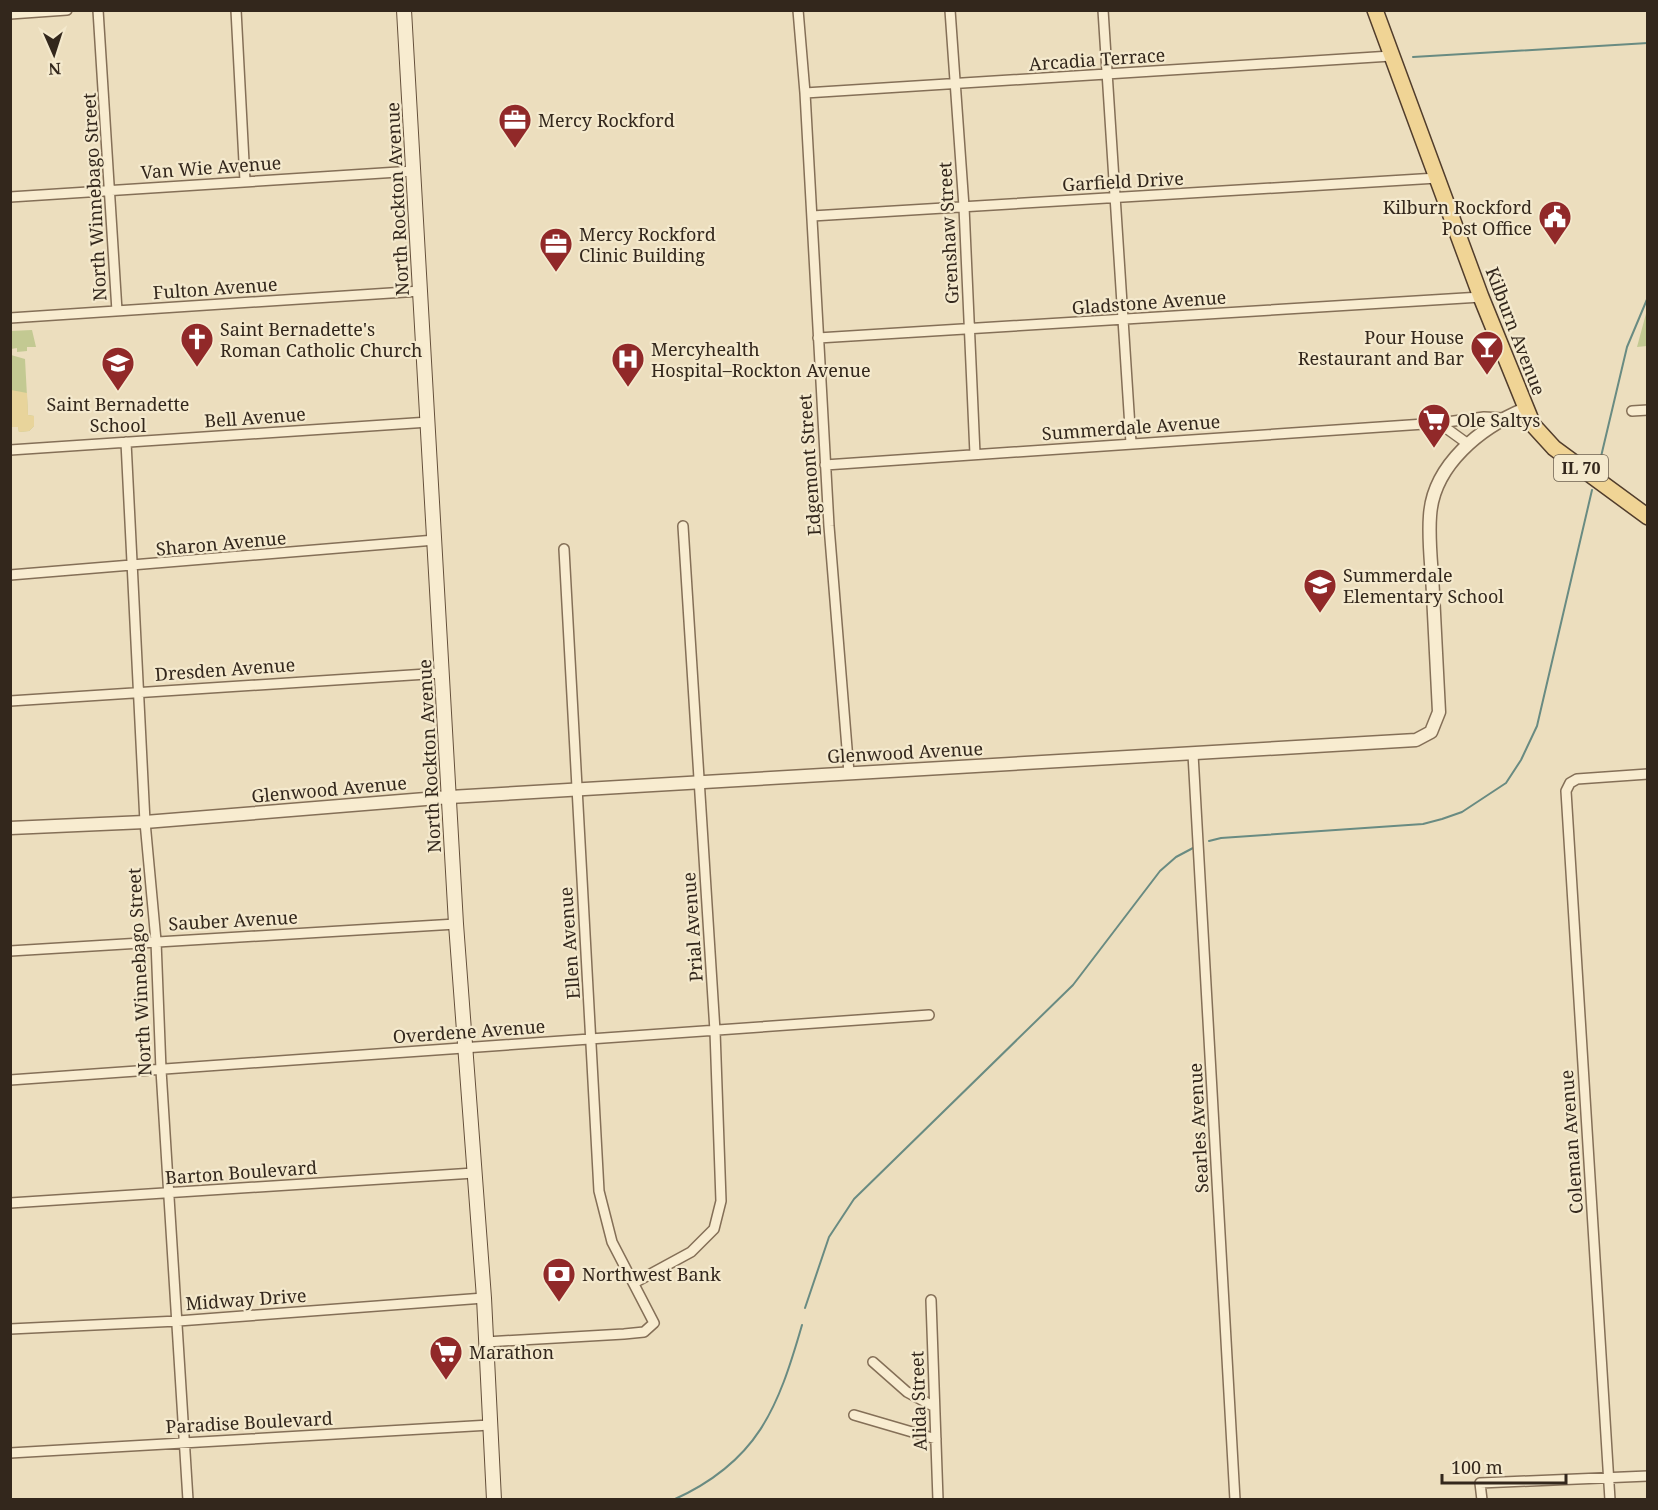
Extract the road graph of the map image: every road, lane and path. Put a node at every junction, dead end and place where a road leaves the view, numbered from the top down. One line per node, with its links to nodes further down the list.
1 (67, 10): 9 (street)
2 (98, 10): 17 (street, North Winnebago Street)
3 (236, 10): 16 (street)
4 (404, 10): 14 (main road, North Rockton Avenue)
5 (798, 10): 13 (street, Edgemont Street)
6 (950, 10): 12 (street, Grenshaw Street)
7 (1103, 10): 11 (street)
8 (1375, 10): 10 (main road, Kilburn Avenue / IL 70)
9 (10, 14)
10 (1391, 56): 11 (street, Arcadia Terrace); 15 (main road, Kilburn Avenue / IL 70)
11 (1107, 74): 12 (street, Arcadia Terrace); 19 (street)
12 (955, 85): 13 (street, Arcadia Terrace); 20 (street, Grenshaw Street)
13 (805, 93): 21 (street, Edgemont Street)
14 (414, 171): 16 (street, Van Wie Avenue); 22 (main road, North Rockton Avenue)
15 (1437, 178): 19 (street, Garfield Drive); 23 (main road, Kilburn Avenue / IL 70)
16 (245, 181): 17 (street, Van Wie Avenue)
17 (111, 191): 18 (street, Van Wie Avenue); 24 (street, North Winnebago Street)
18 (10, 197)
19 (1116, 197): 20 (street, Garfield Drive); 26 (street)
20 (964, 207): 21 (street, Garfield Drive); 27 (street, Grenshaw Street)
21 (812, 216): 28 (street, Edgemont Street)
22 (421, 291): 24 (street, Fulton Avenue); 33 (main road, North Rockton Avenue)
23 (1481, 297): 26 (street, Gladstone Avenue); 29 (main road, Kilburn Avenue / IL 70)
24 (117, 310): 25 (street, Fulton Avenue)
25 (10, 318)
26 (1124, 320): 27 (street, Gladstone Avenue); 36 (street)
27 (970, 330): 28 (street, Gladstone Avenue); 39 (street, Grenshaw Street)
28 (819, 338): 40 (street, Edgemont Street)
29 (1525, 409): 32 (street, Glenwood Avenue); 41 (main road, Kilburn Avenue / IL 70)
30 (1647, 410): 31 (street)
31 (1632, 411)
32 (1503, 418): 34 (street, Summerdale Avenue); 37 (street, Glenwood Avenue)
33 (429, 422): 35 (street, Bell Avenue); 43 (main road, North Rockton Avenue)
34 (1439, 423): 36 (street, Summerdale Avenue); 37 (street)
35 (126, 442): 38 (street, Bell Avenue); 45 (street, North Winnebago Street)
36 (1131, 443): 39 (street, Summerdale Avenue)
37 (1468, 444): 50 (street, Glenwood Avenue)
38 (10, 450)
39 (975, 454): 40 (street, Summerdale Avenue)
40 (825, 465): 51 (street, Edgemont Street)
41 (1647, 517)
42 (683, 526): 53 (street, Prial Avenue)
43 (435, 540): 45 (street, Sharon Avenue); 47 (main road, North Rockton Avenue)
44 (564, 549): 54 (street, Ellen Avenue)
45 (133, 567): 46 (street, Sharon Avenue); 48 (street, North Winnebago Street)
46 (10, 575)
47 (442, 673): 48 (street, Dresden Avenue); 55 (main road, North Rockton Avenue)
48 (140, 691): 49 (street, Dresden Avenue); 56 (street, North Winnebago Street)
49 (10, 700)
50 (1193, 754): 51 (street, Glenwood Avenue); 88 (street, Searles Avenue)
51 (849, 773): 53 (street, Glenwood Avenue)
52 (1647, 774): 84 (street, Coleman Avenue)
53 (699, 783): 54 (street, Glenwood Avenue); 62 (street, Prial Avenue)
54 (576, 790): 55 (street, Glenwood Avenue); 63 (street, Ellen Avenue)
55 (450, 797): 56 (street, Glenwood Avenue); 58 (main road, North Rockton Avenue)
56 (145, 822): 57 (street, Glenwood Avenue); 59 (street, North Winnebago Street)
57 (10, 828)
58 (456, 924): 59 (street, Sauber Avenue); 64 (main road, North Rockton Avenue)
59 (156, 941): 60 (street, Sauber Avenue); 65 (street, North Winnebago Street)
60 (10, 951)
61 (929, 1015): 62 (street, Overdene Avenue)
62 (715, 1031): 63 (street, Overdene Avenue); 70 (street, Prial Avenue)
63 (592, 1039): 64 (street, Overdene Avenue); 70 (street, Ellen Avenue)
64 (466, 1048): 65 (street, Overdene Avenue); 67 (main road, North Rockton Avenue)
65 (161, 1070): 66 (street, Overdene Avenue); 68 (street, North Winnebago Street)
66 (10, 1080)
67 (474, 1173): 68 (street, Barton Boulevard); 71 (main road, North Rockton Avenue)
68 (169, 1193): 69 (street, Barton Boulevard); 73 (street, North Winnebago Street)
69 (10, 1203)
70 (634, 1283): 75 (street, Ellen Avenue)
71 (484, 1298): 73 (street, Midway Drive); 75 (main road, North Rockton Avenue)
72 (931, 1300): 77 (street, Alida Street)
73 (178, 1321): 74 (street, Midway Drive); 81 (street, North Winnebago Street)
74 (10, 1329)
75 (486, 1342): 79 (main road, North Rockton Avenue)
76 (873, 1362): 77 (street)
77 (933, 1406): 80 (street, Alida Street)
78 (854, 1415): 80 (street)
79 (490, 1425): 81 (street, Paradise Boulevard); 86 (main road, North Rockton Avenue)
80 (936, 1439): 87 (street, Alida Street)
81 (184, 1442): 82 (street, Paradise Boulevard); 85 (street, North Winnebago Street)
82 (10, 1453)
83 (1647, 1476): 84 (street)
84 (1609, 1478): 89 (street); 90 (street, Coleman Avenue)
85 (188, 1500)
86 (494, 1500)
87 (938, 1500)
88 (1235, 1500)
89 (1482, 1500)
90 (1610, 1500)

